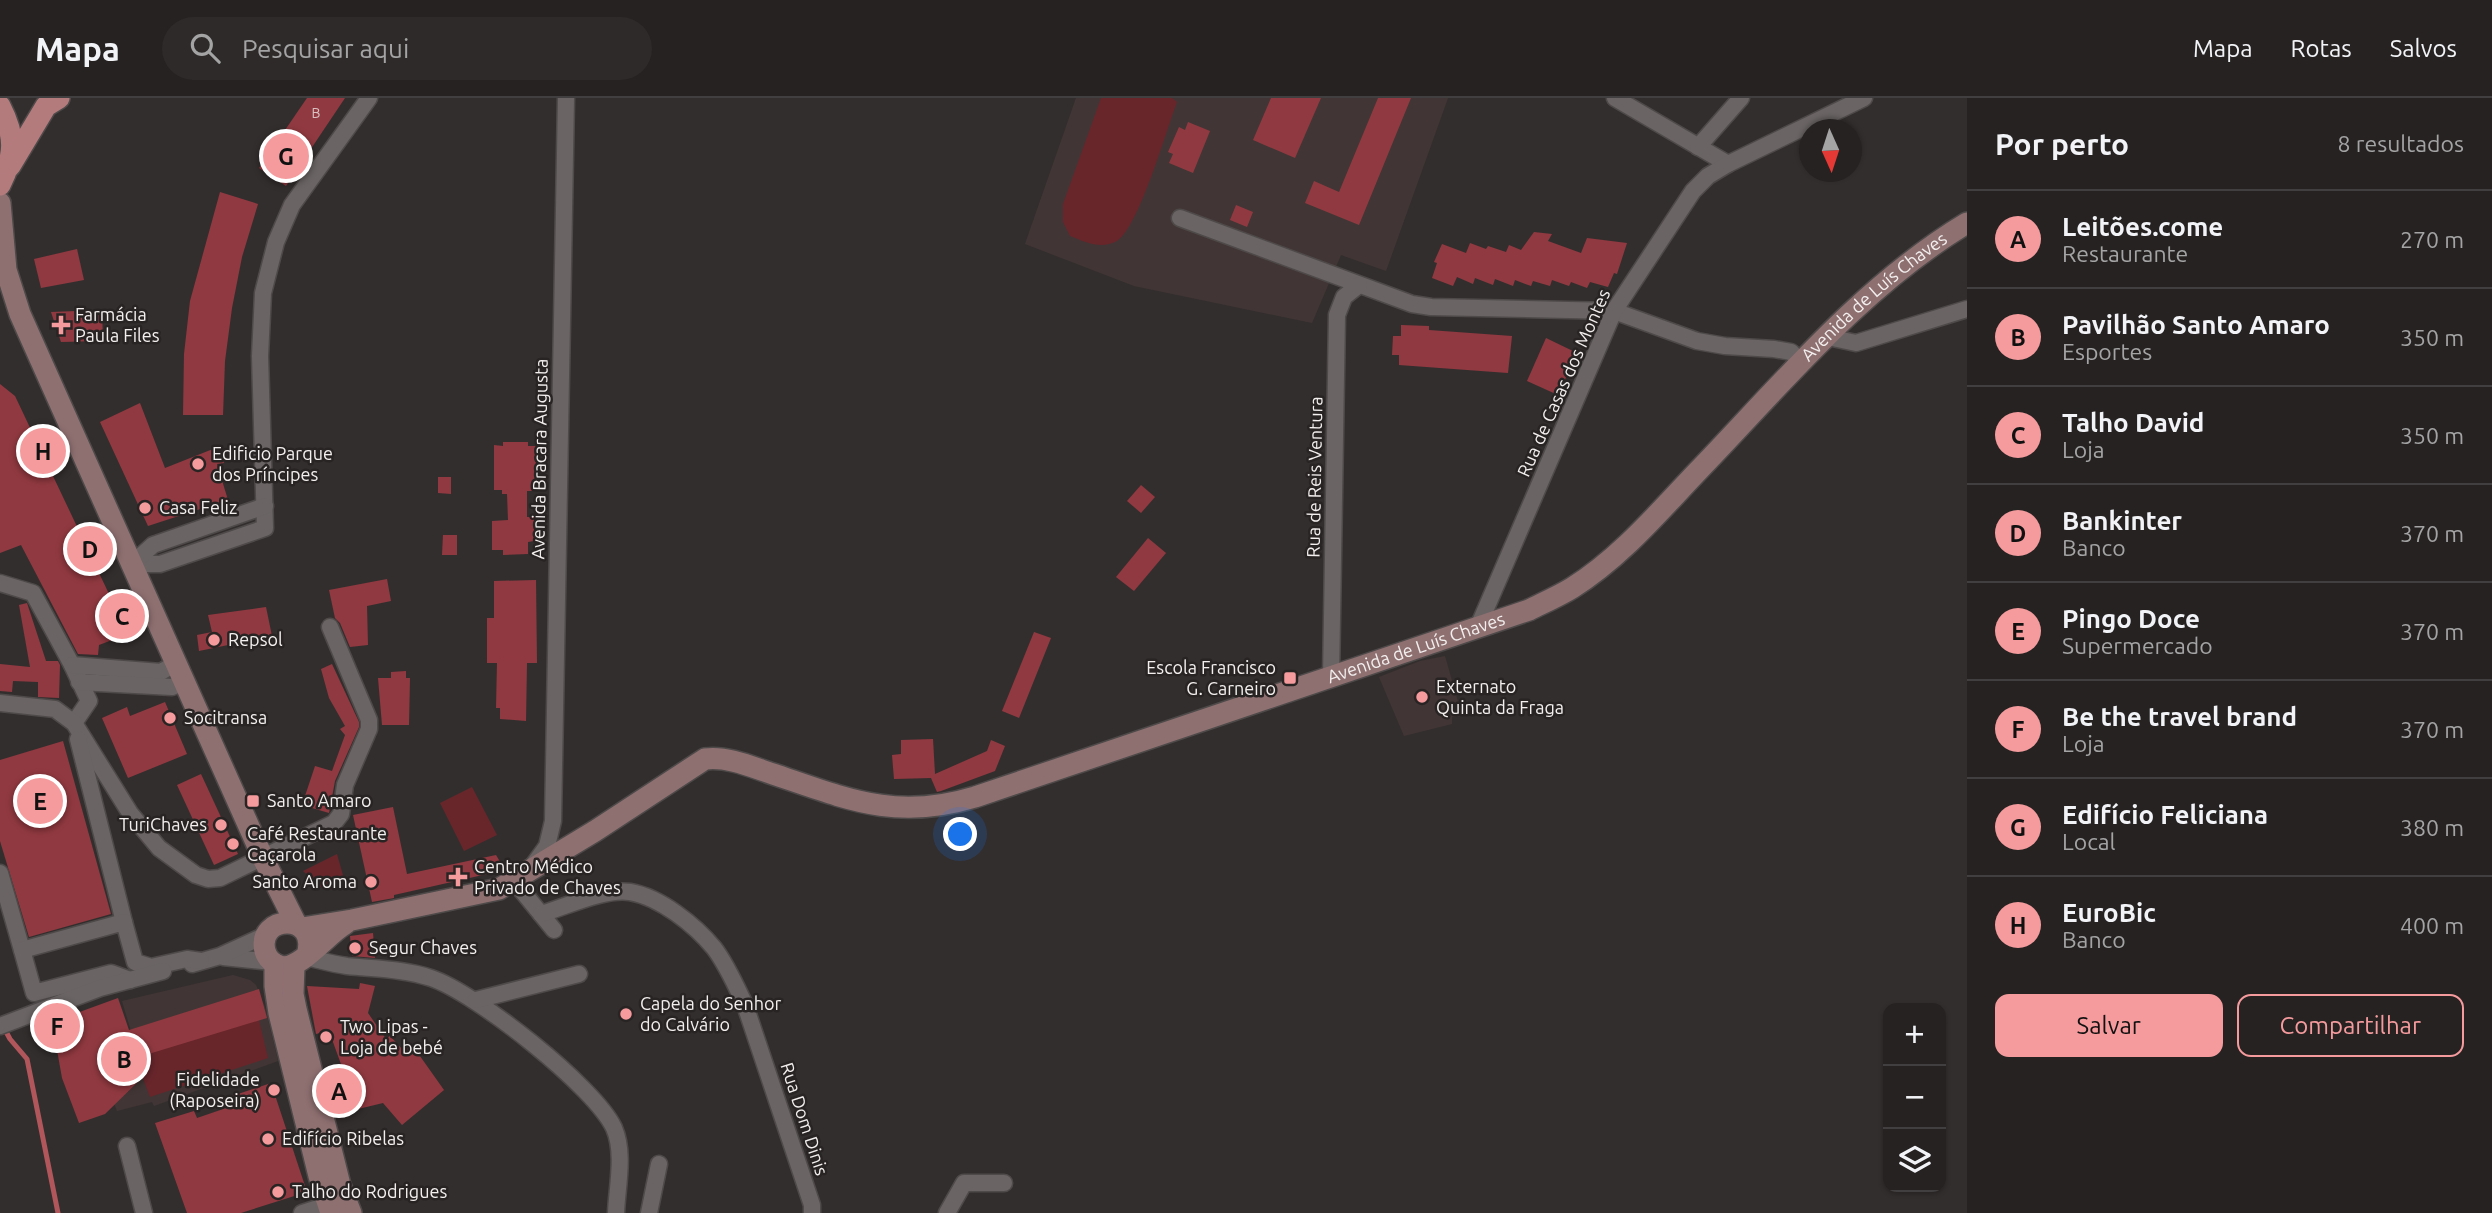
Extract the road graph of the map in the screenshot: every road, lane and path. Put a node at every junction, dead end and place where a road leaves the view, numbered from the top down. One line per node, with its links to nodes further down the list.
1 (58, 98): 10 (main road)
2 (369, 98): 21 (street)
3 (566, 98): 32 (street, Avenida Bracara Augusta)
4 (1615, 98): 8 (street)
5 (1741, 98): 8 (street)
6 (1864, 98): 9 (street, Rua de Casas dos Montes)
7 (0, 106): 10 (main road)
8 (1698, 146): 9 (street)
9 (1728, 164): 17 (street, Rua de Casas dos Montes)
10 (5, 176)
11 (0, 203): 18 (main road)
12 (1180, 218): 15 (street)
13 (1967, 223): 19 (main road, Avenida de Luís Chaves)
14 (0, 282): 18 (main road)
15 (1359, 285): 17 (street); 27 (street, Rua de Reis Ventura)
16 (1967, 309): 19 (street)
17 (1614, 311): 20 (street); 24 (street, Rua de Casas dos Montes)
18 (20, 314): 21 (main road)
19 (1828, 337): 20 (main road, Avenida de Luís Chaves)
20 (1802, 363): 24 (main road, Avenida de Luís Chaves)
21 (132, 564): 25 (main road)
22 (0, 583): 26 (street)
23 (330, 627): 34 (street)
24 (1478, 627): 27 (main road, Avenida de Luís Chaves)
25 (176, 663): 26 (street); 29 (main road)
26 (72, 665): 28 (street)
27 (1331, 678): 33 (main road, Avenida de Luís Chaves)
28 (79, 682): 29 (street); 31 (street)
29 (185, 682): 34 (main road)
30 (0, 704): 31 (street)
31 (74, 723): 34 (street); 39 (street)
32 (553, 821): 33 (street); 36 (street, Avenida Bracara Augusta)
33 (595, 831): 36 (main road, Avenida de Luís Chaves)
34 (266, 864): 40 (main road); 42 (main road)
35 (0, 873): 43 (street)
36 (522, 875): 37 (street); 38 (main road, Avenida de Luís Chaves)
37 (541, 914): 41 (street); 60 (street, Rua Dom Dinis)
38 (352, 920): 40 (main road, Avenida de Luís Chaves); 46 (main road)
39 (124, 922): 43 (street); 45 (street)
40 (299, 926): 42 (main road); 46 (main road)
41 (554, 930)
42 (267, 933): 44 (street); 46 (main road)
43 (22, 950): 48 (street)
44 (220, 956): 45 (street); 46 (street)
45 (201, 961): 48 (street)
46 (291, 961): 49 (street); 54 (main road); 57 (main road)
47 (579, 974): 49 (street)
48 (130, 980): 50 (street)
49 (476, 1000): 58 (street)
50 (0, 1026)
51 (127, 1146): 55 (street)
52 (659, 1164): 59 (street)
53 (1004, 1183): 61 (street)
54 (329, 1209): 56 (street)
55 (144, 1213)
56 (302, 1213)
57 (351, 1213)
58 (615, 1213)
59 (649, 1213)
60 (812, 1213)
61 (947, 1213)

